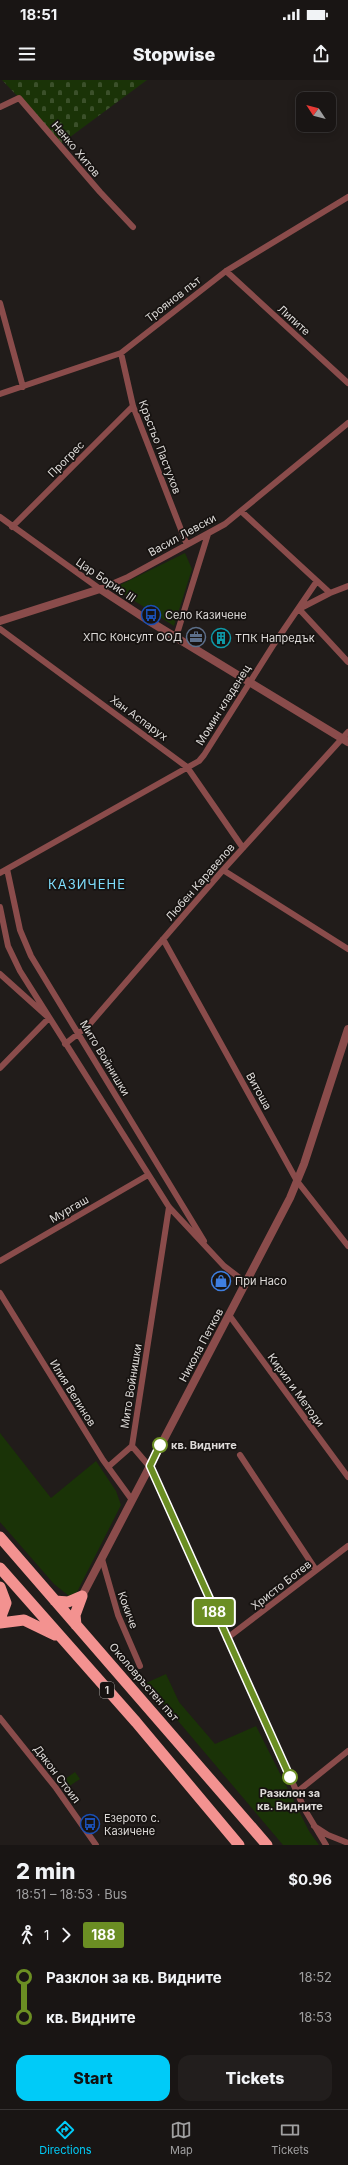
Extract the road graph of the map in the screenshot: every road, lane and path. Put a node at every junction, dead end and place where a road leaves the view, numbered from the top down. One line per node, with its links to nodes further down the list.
1 (0, 107): 3 (street, Ненко Хитов)
2 (348, 197): 4 (street, Троянов път)
3 (133, 227)
4 (226, 271): 6 (street, Троянов път); 7 (street, Липите)
5 (0, 303): 8 (street)
6 (121, 353): 8 (street, Троянов път); 10 (street, Кръстьо Пастухов)
7 (348, 383)
8 (23, 387): 9 (street, Троянов път)
9 (0, 394)
10 (133, 406): 14 (street, Прогрес); 16 (street, Кръстьо Пастухов)
11 (348, 423): 12 (street, Васил Левски)
12 (242, 512): 15 (street, Васил Левски); 17 (street)
13 (0, 517): 14 (street, Цар Борис III)
14 (12, 526): 19 (street, Цар Борис III)
15 (208, 534): 16 (street, Васил Левски); 24 (street)
16 (187, 545): 19 (street, Васил Левски)
17 (317, 581): 20 (street); 21 (street, Момин кладенец)
18 (348, 586): 20 (street)
19 (100, 589): 22 (street, Васил Левски); 24 (street, Цар Борис III)
20 (330, 593): 21 (street)
21 (299, 609): 25 (street); 26 (street, Момин кладенец)
22 (0, 621)
23 (0, 629): 29 (street, Хан Аспарух)
24 (176, 637): 26 (street, Цар Борис III)
25 (348, 662)
26 (250, 682): 28 (street, Цар Борис III); 29 (street, Момин кладенец)
27 (348, 732): 28 (street, Любен Каравелов)
28 (344, 740): 30 (street, Любен Каравелов)
29 (187, 767): 30 (street, Хан Аспарух); 31 (street, Момин кладенец)
30 (243, 848): 32 (street, Любен Каравелов)
31 (7, 869): 33 (street, Момин кладенец); 40 (street, Мито Войнишки)
32 (223, 870): 35 (street, Любен Каравелов); 36 (street)
33 (0, 873)
34 (0, 907): 38 (street, Мито Войнишки)
35 (163, 939): 40 (street, Любен Каравелов); 44 (street, Витоша)
36 (348, 949)
37 (0, 974): 38 (street)
38 (49, 1018): 41 (street, Мито Войнишки); 42 (street)
39 (348, 1029): 44 (street, Никола Петков)
40 (79, 1034): 41 (street, Любен Каравелов); 47 (street, Мито Войнишки)
41 (65, 1044): 43 (street, Мито Войнишки)
42 (0, 1068)
43 (148, 1175): 45 (street, Мито Войнишки); 48 (street, Мургаш)
44 (297, 1181): 46 (street, Витоша); 49 (street, Никола Петков)
45 (169, 1207): 47 (street, Мито Войнишки); 52 (street, Мито Войнишки)
46 (348, 1246)
47 (208, 1249): 49 (street, Мито Войнишки)
48 (0, 1262)
49 (245, 1282): 51 (street, Никола Петков)
50 (0, 1293): 55 (street, Илия Велинов)
51 (229, 1315): 54 (street, Никола Петков); 56 (street, Кирил и Методи)
52 (132, 1446): 54 (street); 55 (street)
53 (240, 1455): 62 (street)
54 (150, 1466): 57 (street, Никола Петков); 70 (street)
55 (108, 1467): 57 (street, Илия Велинов)
56 (348, 1476)
57 (132, 1500): 60 (street, Никола Петков)
58 (0, 1537): 65 (highway, Околовръстен път / 1)
59 (348, 1546): 62 (street, Христо Ботев)
60 (102, 1559): 64 (street, Никола Петков); 71 (street, Кокиче)
61 (0, 1568): 69 (highway, 1)
62 (316, 1570): 70 (street, Христо Ботев)
63 (0, 1586): 66 (highway)
64 (82, 1596): 65 (highway); 68 (highway)
65 (55, 1601): 68 (highway, Околовръстен път / 1)
66 (0, 1619)
67 (0, 1623): 69 (highway)
68 (76, 1625): 79 (highway, Околовръстен път / 1)
69 (62, 1638): 78 (highway, 1)
70 (226, 1639): 74 (street)
71 (140, 1666)
72 (0, 1718): 77 (street, Дякон Стоил)
73 (348, 1751): 74 (street)
74 (297, 1792): 75 (street)
75 (312, 1825): 76 (street); 80 (street)
76 (348, 1843)
77 (96, 1845)
78 (239, 1845)
79 (267, 1845)
80 (326, 1845)

